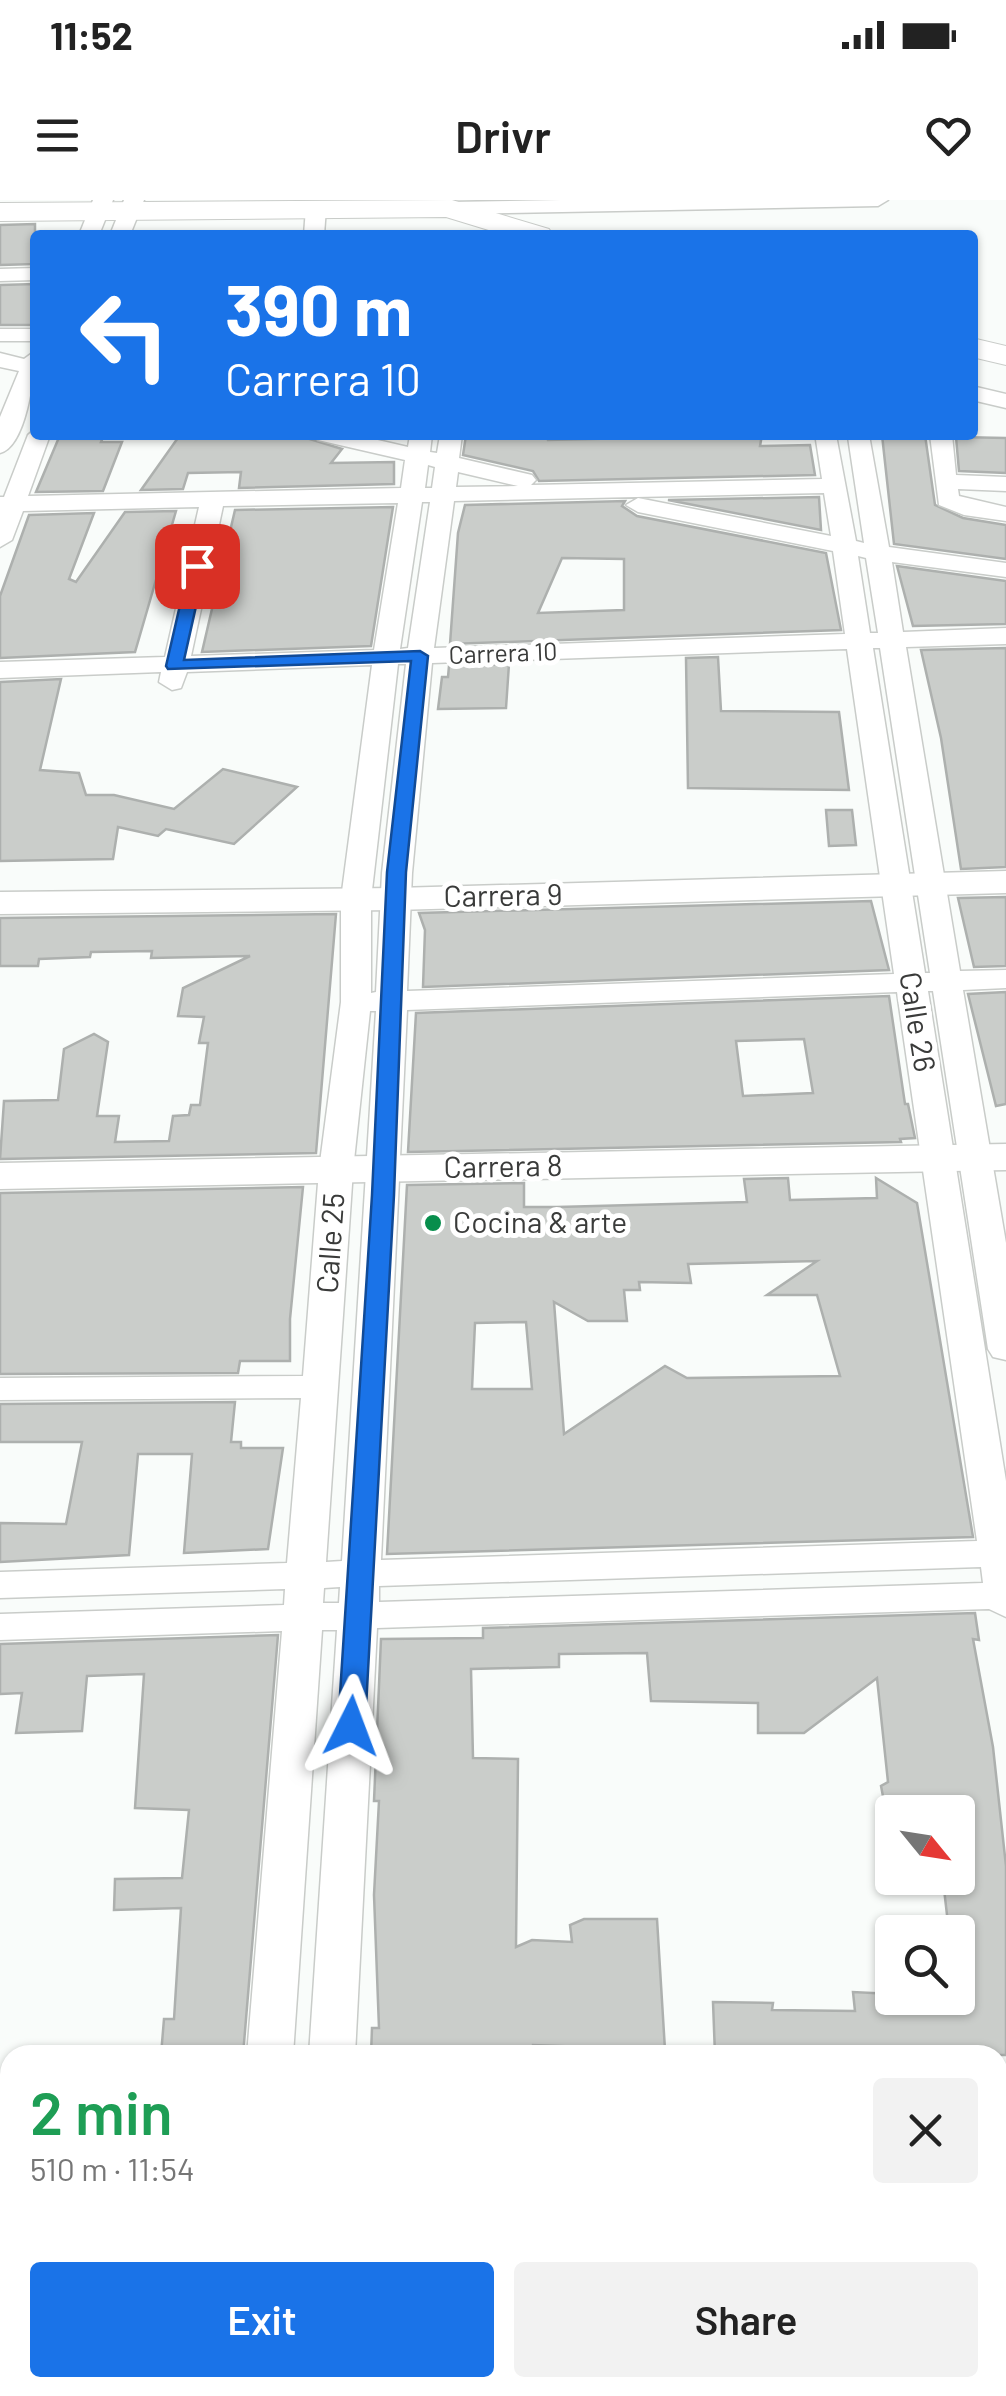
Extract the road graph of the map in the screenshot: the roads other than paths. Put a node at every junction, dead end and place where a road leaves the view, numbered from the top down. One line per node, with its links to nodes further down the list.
1 (0, 200): 2 (main road)
2 (23, 200)
3 (878, 200): 5 (street)
4 (0, 212): 6 (main road)
5 (463, 213): 8 (main road); 9 (main road); 10 (main road)
6 (97, 215): 7 (main road)
7 (128, 215): 8 (main road)
8 (315, 222)
9 (522, 230)
10 (558, 230)
11 (30, 274): 12 (street)
12 (0, 276)
13 (0, 335): 14 (street)
14 (30, 335)
15 (978, 337): 16 (main road)
16 (1006, 344)
17 (0, 348): 20 (street)
18 (978, 349): 19 (main road)
19 (1006, 356)
20 (30, 359)
21 (0, 360): 22 (street)
22 (30, 360)
23 (30, 370): 31 (street)
24 (978, 394): 25 (street)
25 (1006, 401)
26 (36, 440): 39 (street)
27 (341, 440): 32 (street)
28 (828, 440): 35 (street, Calle 26)
29 (859, 440): 44 (street, Calle 26)
30 (942, 440): 36 (street)
31 (0, 446)
32 (417, 466): 33 (street); 33 (street); 39 (street); 40 (street); 51 (street, Calle 25)
33 (447, 468): 34 (street); 38 (street); 50 (street, Calle 25)
34 (504, 476): 35 (street); 38 (street)
35 (834, 478): 38 (street); 43 (street, Calle 26)
36 (946, 482): 37 (street); 41 (street)
37 (1006, 484)
38 (574, 492): 43 (street)
39 (8, 495): 40 (street); 42 (street)
40 (212, 500): 53 (street)
41 (1006, 514)
42 (0, 540)
43 (844, 547): 44 (street); 48 (street, Calle 26)
44 (878, 553): 45 (street); 47 (street, Calle 26)
45 (1006, 570)
46 (1006, 636): 47 (street, Carrera 10)
47 (894, 649): 48 (street, Carrera 10); 49 (street, Carrera 10); 56 (street, Calle 26)
48 (860, 650): 50 (street, Carrera 10); 56 (street, Calle 26)
49 (1006, 656)
50 (420, 665): 51 (street, Carrera 10); 59 (street, Calle 25)
51 (386, 666): 53 (street, Carrera 10); 59 (street, Calle 25)
52 (0, 670): 53 (street, Carrera 10)
53 (173, 674): 54 (street, Carrera 10)
54 (0, 688)
55 (1006, 860): 56 (street, Carrera 9)
56 (912, 873): 58 (street, Carrera 9); 59 (street, Carrera 9); 62 (street, Calle 26); 63 (street, Calle 26)
57 (0, 879): 59 (street, Carrera 9)
58 (1006, 882)
59 (378, 886): 60 (street, Carrera 9); 64 (street, Calle 25); 65 (street, Calle 25)
60 (0, 904)
61 (1006, 979): 62 (street)
62 (947, 982): 63 (street); 66 (street, Calle 26)
63 (911, 984): 65 (street); 66 (street, Calle 26)
64 (356, 1002): 65 (street); 68 (street, Calle 25)
65 (392, 1002): 69 (street, Calle 25)
66 (974, 1171): 69 (street, Carrera 8); 71 (street, Calle 26); 74 (street, Calle 26)
67 (0, 1176): 68 (street, Carrera 8)
68 (336, 1182): 69 (street, Carrera 8); 70 (street, Carrera 8); 72 (street, Calle 25)
69 (383, 1182): 75 (street, Calle 25)
70 (0, 1202)
71 (1006, 1349)
72 (320, 1387): 73 (street); 77 (street, Calle 25)
73 (0, 1389)
74 (1002, 1553): 75 (street); 78 (street, Calle 26)
75 (360, 1574): 77 (street); 79 (street, Calle 25)
76 (0, 1585): 77 (street)
77 (304, 1596): 79 (street); 80 (street); 81 (street, Calle 25)
78 (1006, 1598): 79 (street)
79 (358, 1616): 82 (street, Calle 25)
80 (0, 1627)
81 (271, 2045)
82 (333, 2045)

